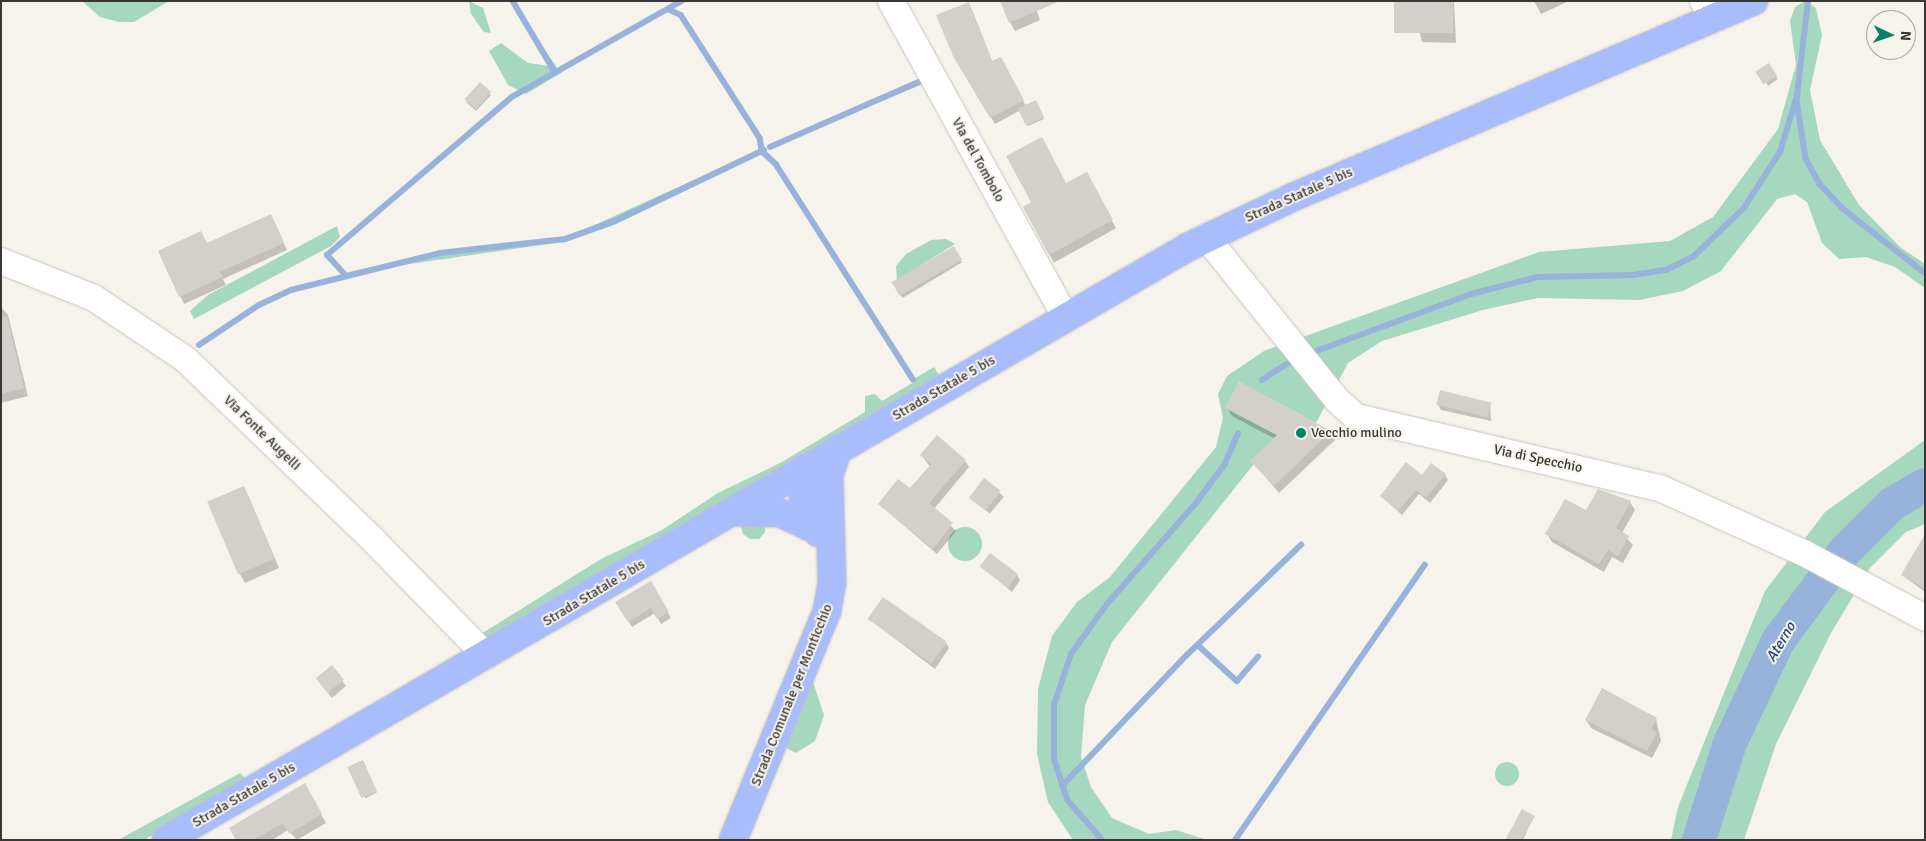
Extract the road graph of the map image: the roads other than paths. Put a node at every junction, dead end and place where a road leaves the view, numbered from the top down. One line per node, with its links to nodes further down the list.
1 (891, 1): 6 (street, Via del Tombolo)
2 (1754, 1): 3 (main road, Strada Statale 5 bis)
3 (1708, 11): 4 (main road, Strada Statale 5 bis)
4 (1206, 237): 6 (main road, Strada Statale 5 bis); 11 (street, Via di Specchio)
5 (1, 261): 12 (street, Via Fonte Augelli)
6 (1066, 318): 7 (main road, Strada Statale 5 bis)
7 (838, 448): 8 (main road, Strada Statale 5 bis); 10 (main road, Strada Comunale per Monticchio)
8 (802, 469): 9 (main road, Strada Statale 5 bis); 10 (main road, Strada Comunale per Monticchio)
9 (730, 512): 10 (main road); 12 (main road, Strada Statale 5 bis)
10 (823, 529): 14 (main road, Strada Comunale per Monticchio)
11 (1925, 618)
12 (484, 658): 13 (main road, Strada Statale 5 bis)
13 (166, 840)
14 (733, 840)

